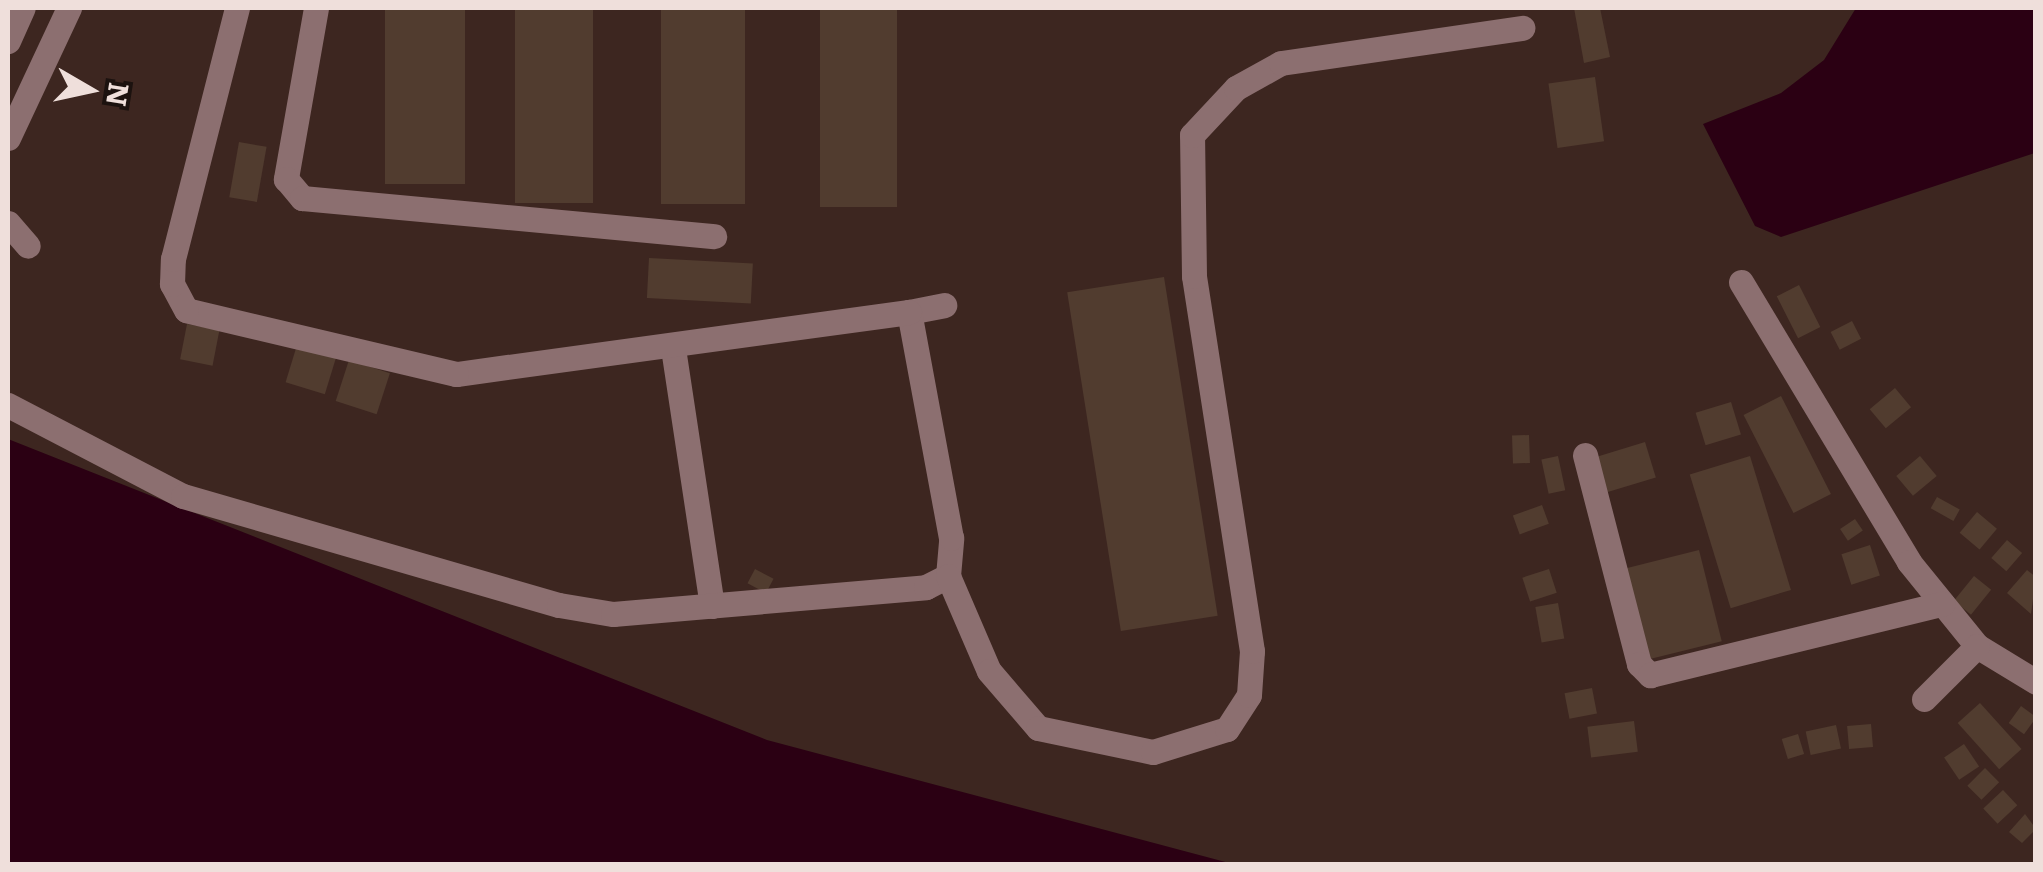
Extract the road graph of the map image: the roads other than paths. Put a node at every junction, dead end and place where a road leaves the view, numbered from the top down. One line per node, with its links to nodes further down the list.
1 (23, 8): 6 (street)
2 (69, 8): 7 (street)
3 (238, 8): 14 (street)
4 (316, 8): 9 (street)
5 (1522, 28): 17 (street)
6 (8, 41)
7 (8, 138)
8 (8, 223): 10 (street)
9 (714, 236)
10 (28, 246)
11 (1741, 282): 18 (street)
12 (944, 305): 13 (street)
13 (909, 312): 14 (street); 17 (street)
14 (673, 348): 19 (street)
15 (8, 405): 19 (street)
16 (1585, 456): 18 (street)
17 (948, 576): 19 (street)
18 (1942, 604): 20 (street)
19 (712, 606)
20 (1977, 646): 21 (street); 22 (street)
21 (2036, 682)
22 (1924, 699)

